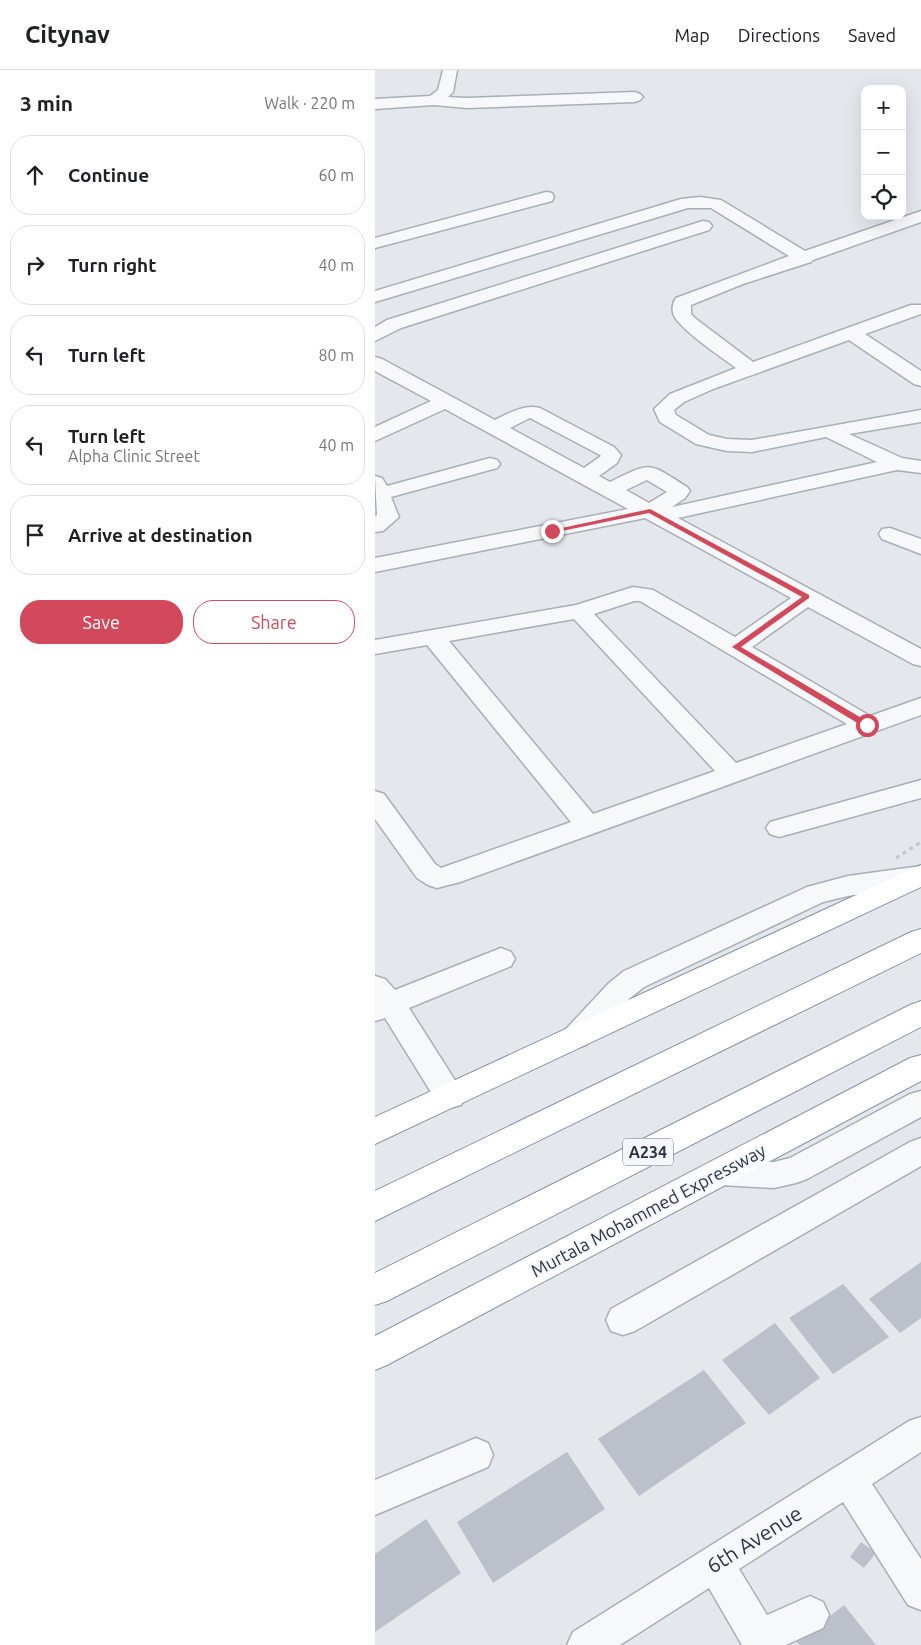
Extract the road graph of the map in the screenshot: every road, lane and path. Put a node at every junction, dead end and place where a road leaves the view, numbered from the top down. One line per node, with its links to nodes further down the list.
1 (450, 70): 3 (street)
2 (635, 97): 3 (street)
3 (433, 100): 4 (street)
4 (375, 104)
5 (546, 197): 8 (street)
6 (912, 216): 9 (street)
7 (703, 226): 13 (street)
8 (375, 243)
9 (805, 258): 10 (street); 15 (street)
10 (375, 297)
11 (917, 309): 12 (street)
12 (850, 332): 15 (street); 16 (street)
13 (375, 335)
14 (375, 363): 17 (street)
15 (750, 369): 20 (street)
16 (921, 380)
17 (447, 401): 19 (street); 21 (street)
18 (921, 416): 20 (street)
19 (496, 427): 25 (street); 25 (street)
20 (828, 431): 23 (street)
21 (375, 435)
22 (490, 464): 26 (street)
23 (897, 464): 24 (street); 28 (street)
24 (921, 467)
25 (585, 476): 27 (street)
26 (377, 488): 29 (street)
27 (610, 490): 28 (street); 28 (street)
28 (655, 514): 32 (street); 33 (street)
29 (375, 526)
30 (890, 534): 31 (street)
31 (921, 547)
32 (375, 564)
33 (807, 597): 37 (street); 38 (street)
34 (579, 611): 35 (street); 37 (street); 41 (street)
35 (433, 637): 36 (street); 44 (street)
36 (375, 647)
37 (735, 647): 40 (street)
38 (921, 659)
39 (921, 706): 40 (street)
40 (867, 725): 41 (street)
41 (733, 775): 44 (street)
42 (921, 789): 45 (street)
43 (375, 800): 44 (street)
44 (588, 826)
45 (779, 828)
46 (921, 875): 52 (highway)
47 (921, 940): 57 (highway)
48 (501, 959): 49 (street)
49 (380, 1000): 52 (street)
50 (921, 1013): 58 (highway, A234)
51 (921, 1067): 56 (highway, Murtala Mohammed Expressway)
52 (450, 1096): 54 (highway)
53 (921, 1103): 56 (street)
54 (375, 1131)
55 (921, 1151): 59 (street)
56 (721, 1172): 60 (highway, Murtala Mohammed Expressway)
57 (375, 1208)
58 (375, 1290)
59 (623, 1320)
60 (375, 1354)
61 (921, 1433): 63 (street, 6th Avenue)
62 (476, 1455): 64 (street)
63 (849, 1479): 65 (street, 6th Avenue); 66 (street)
64 (375, 1498)
65 (715, 1564): 68 (street); 69 (street, 6th Avenue)
66 (921, 1592)
67 (810, 1615): 68 (street)
68 (761, 1642)
69 (587, 1645)

